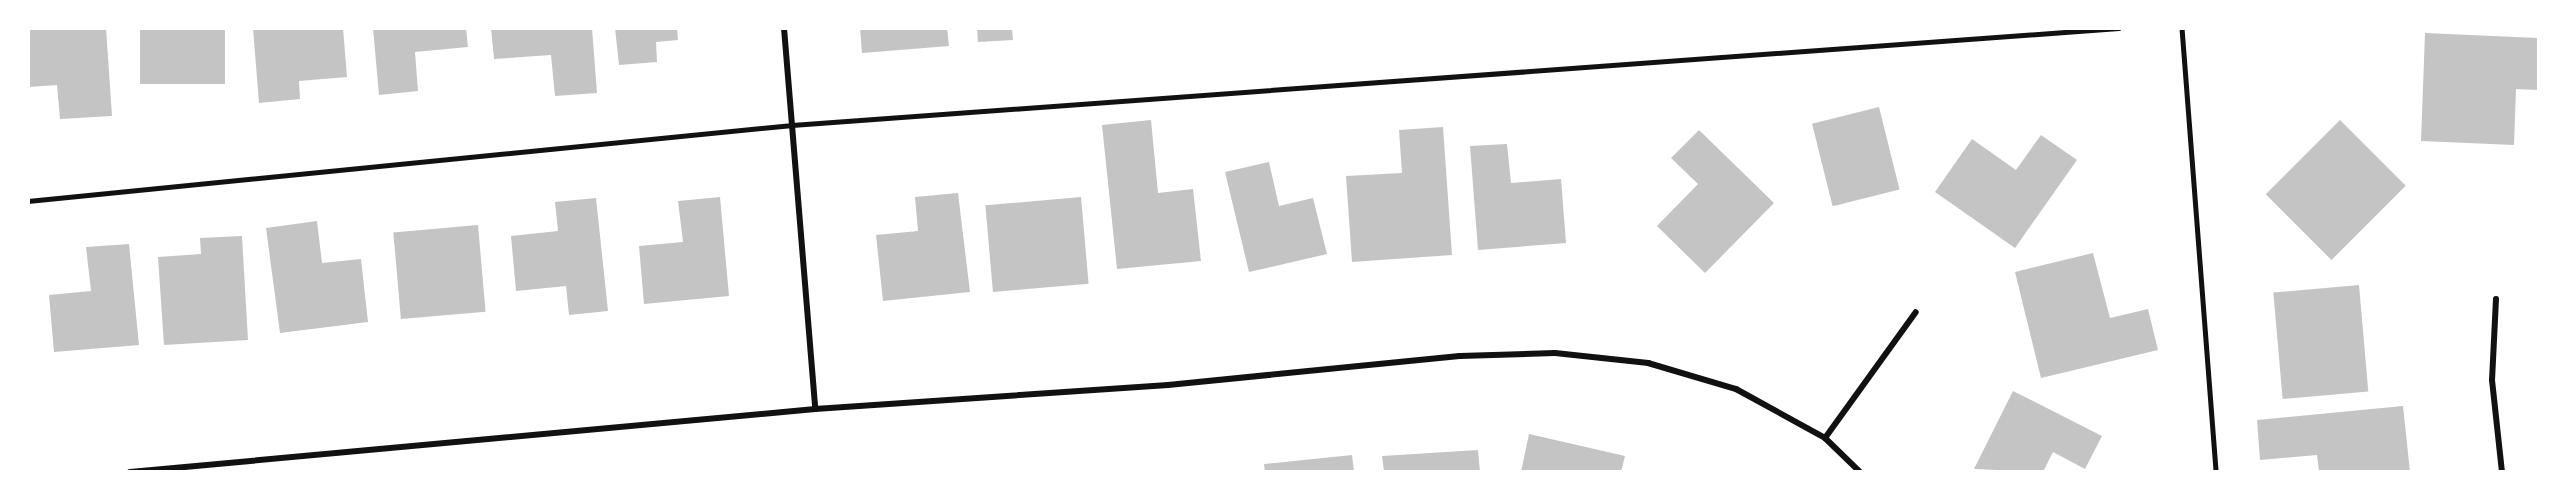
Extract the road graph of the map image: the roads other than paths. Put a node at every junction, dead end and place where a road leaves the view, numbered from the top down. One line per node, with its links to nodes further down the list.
1 (784, 28): 4 (street)
2 (2118, 28): 4 (lane)
3 (2182, 28): 12 (lane)
4 (792, 125): 5 (lane); 8 (street)
5 (28, 201)
6 (2496, 299): 13 (street)
7 (1916, 312): 9 (street)
8 (815, 409): 9 (street); 10 (street)
9 (1825, 438): 11 (street)
10 (130, 471)
11 (1860, 471)
12 (2216, 471)
13 (2502, 471)

